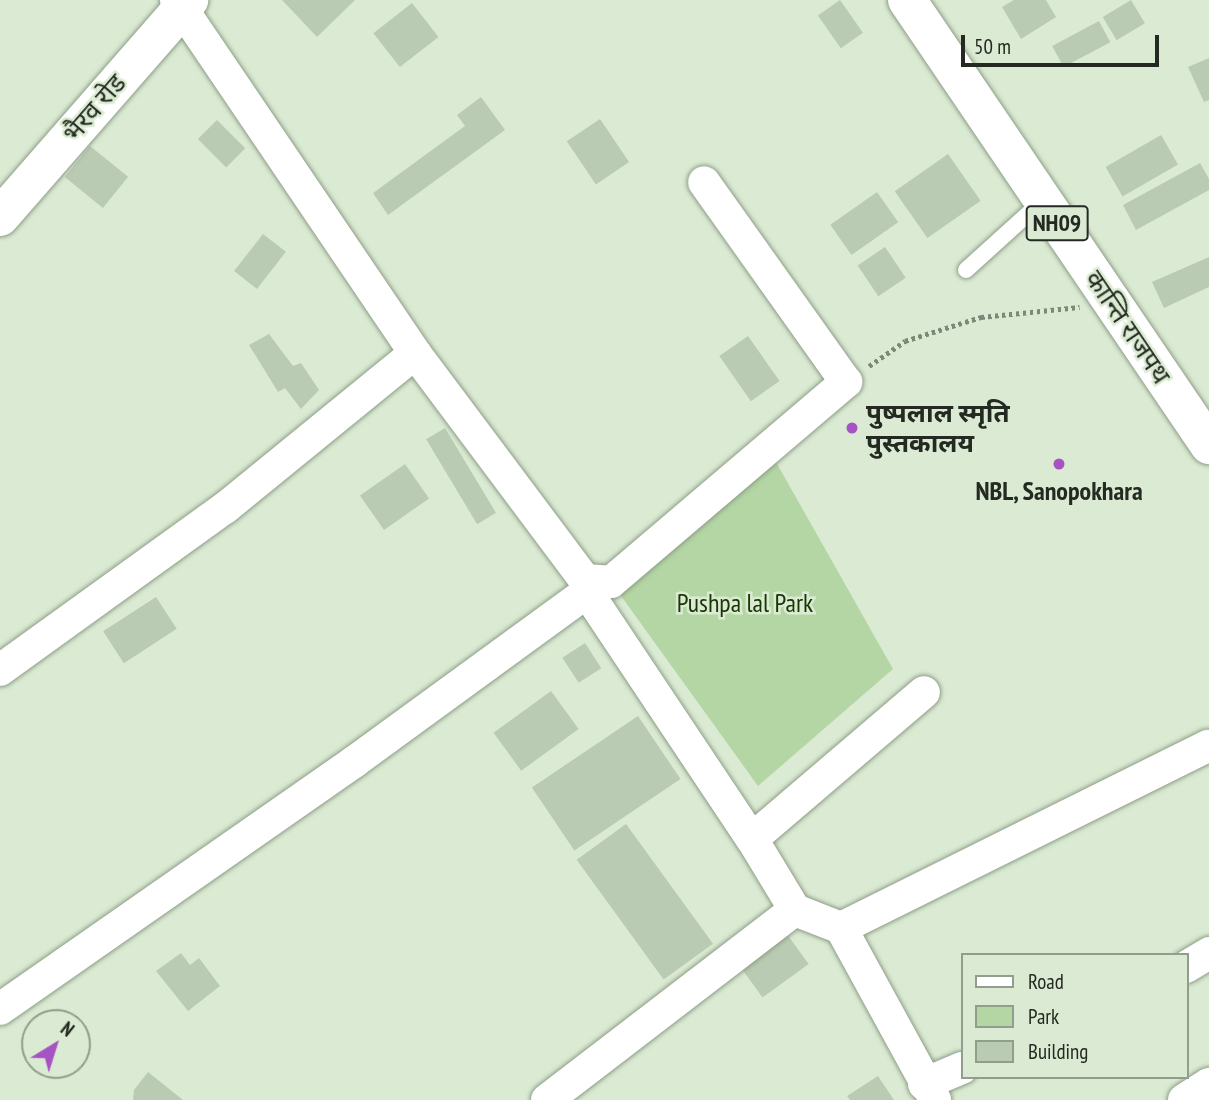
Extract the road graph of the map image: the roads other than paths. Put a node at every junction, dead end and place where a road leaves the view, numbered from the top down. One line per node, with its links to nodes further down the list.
1 (907, 0): 4 (main road, कान्ति राजपथ / NH09)
2 (182, 3): 5 (main road, भैरव रोड); 7 (street)
3 (704, 182): 9 (street)
4 (1042, 201): 6 (lane); 8 (main road, कान्ति राजपथ / NH09)
5 (0, 217)
6 (966, 270)
7 (415, 354): 9 (street); 10 (street)
8 (1209, 445)
9 (586, 586): 13 (street); 18 (street)
10 (0, 670)
11 (924, 692): 13 (street)
12 (1208, 746): 15 (street)
13 (752, 839): 14 (street)
14 (795, 910): 15 (street); 22 (street)
15 (841, 928): 21 (street)
16 (1209, 953): 17 (street)
17 (1188, 966)
18 (0, 1009)
19 (960, 1070): 21 (street)
20 (1209, 1084): 23 (street)
21 (929, 1092)
22 (547, 1100)
23 (1184, 1100)

